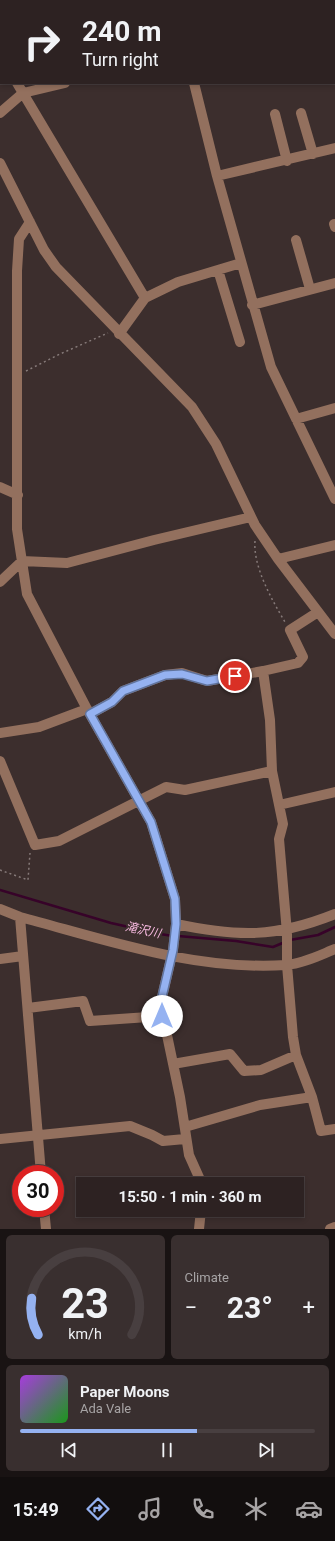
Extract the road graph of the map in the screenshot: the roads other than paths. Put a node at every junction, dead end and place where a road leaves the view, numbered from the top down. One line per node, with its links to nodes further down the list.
1 (18, 84): 4 (street)
2 (61, 84): 4 (street)
3 (194, 84): 12 (street)
4 (23, 93): 5 (street); 19 (street)
5 (0, 113)
6 (301, 113): 9 (street)
7 (275, 114): 10 (street)
8 (335, 148): 9 (street)
9 (313, 154): 10 (street)
10 (287, 161): 12 (street)
11 (0, 163): 13 (street)
12 (217, 176): 15 (street)
13 (30, 222): 21 (street); 26 (street)
14 (296, 240): 18 (street)
15 (241, 263): 16 (street); 20 (street)
16 (218, 270): 19 (street); 22 (street)
17 (335, 283): 18 (street)
18 (310, 289): 20 (street)
19 (145, 298): 21 (street)
20 (252, 305): 24 (street)
21 (118, 332): 28 (street)
22 (240, 342)
23 (335, 408): 24 (street)
24 (296, 419): 27 (street)
25 (0, 487): 26 (street)
26 (18, 495): 31 (street)
27 (335, 498)
28 (253, 521): 30 (street); 31 (street)
29 (335, 545): 30 (street)
30 (278, 559): 33 (street)
31 (22, 561): 32 (street); 36 (street)
32 (0, 582)
33 (318, 612): 34 (street); 35 (street)
34 (335, 634)
35 (263, 671): 36 (street); 39 (street)
36 (88, 712): 37 (street); 41 (street)
37 (0, 733)
38 (0, 761): 41 (street)
39 (272, 771): 41 (street); 42 (street)
40 (335, 792): 42 (street)
41 (139, 800): 46 (street)
42 (279, 805): 47 (street)
43 (0, 909): 45 (street)
44 (335, 914): 47 (street)
45 (20, 917): 49 (street); 50 (street)
46 (175, 926): 47 (street); 49 (street)
47 (287, 932): 52 (street)
48 (335, 949): 52 (street)
49 (172, 954): 52 (street); 54 (street)
50 (23, 956): 51 (street); 53 (street)
51 (0, 959)
52 (287, 965): 55 (street)
53 (28, 1008): 54 (street); 60 (street)
54 (162, 1016): 56 (street)
55 (296, 1055): 56 (street); 57 (street)
56 (173, 1064): 58 (street)
57 (312, 1097): 58 (street); 59 (street)
58 (185, 1127): 62 (street)
59 (335, 1129)
60 (37, 1136): 61 (street); 62 (street); 63 (street)
61 (0, 1139)
62 (185, 1139): 64 (street)
63 (40, 1165)
64 (199, 1177)
65 (45, 1217): 68 (street)
66 (200, 1217): 69 (street)
67 (335, 1227): 70 (street)
68 (46, 1229)
69 (199, 1229)
70 (330, 1229)

